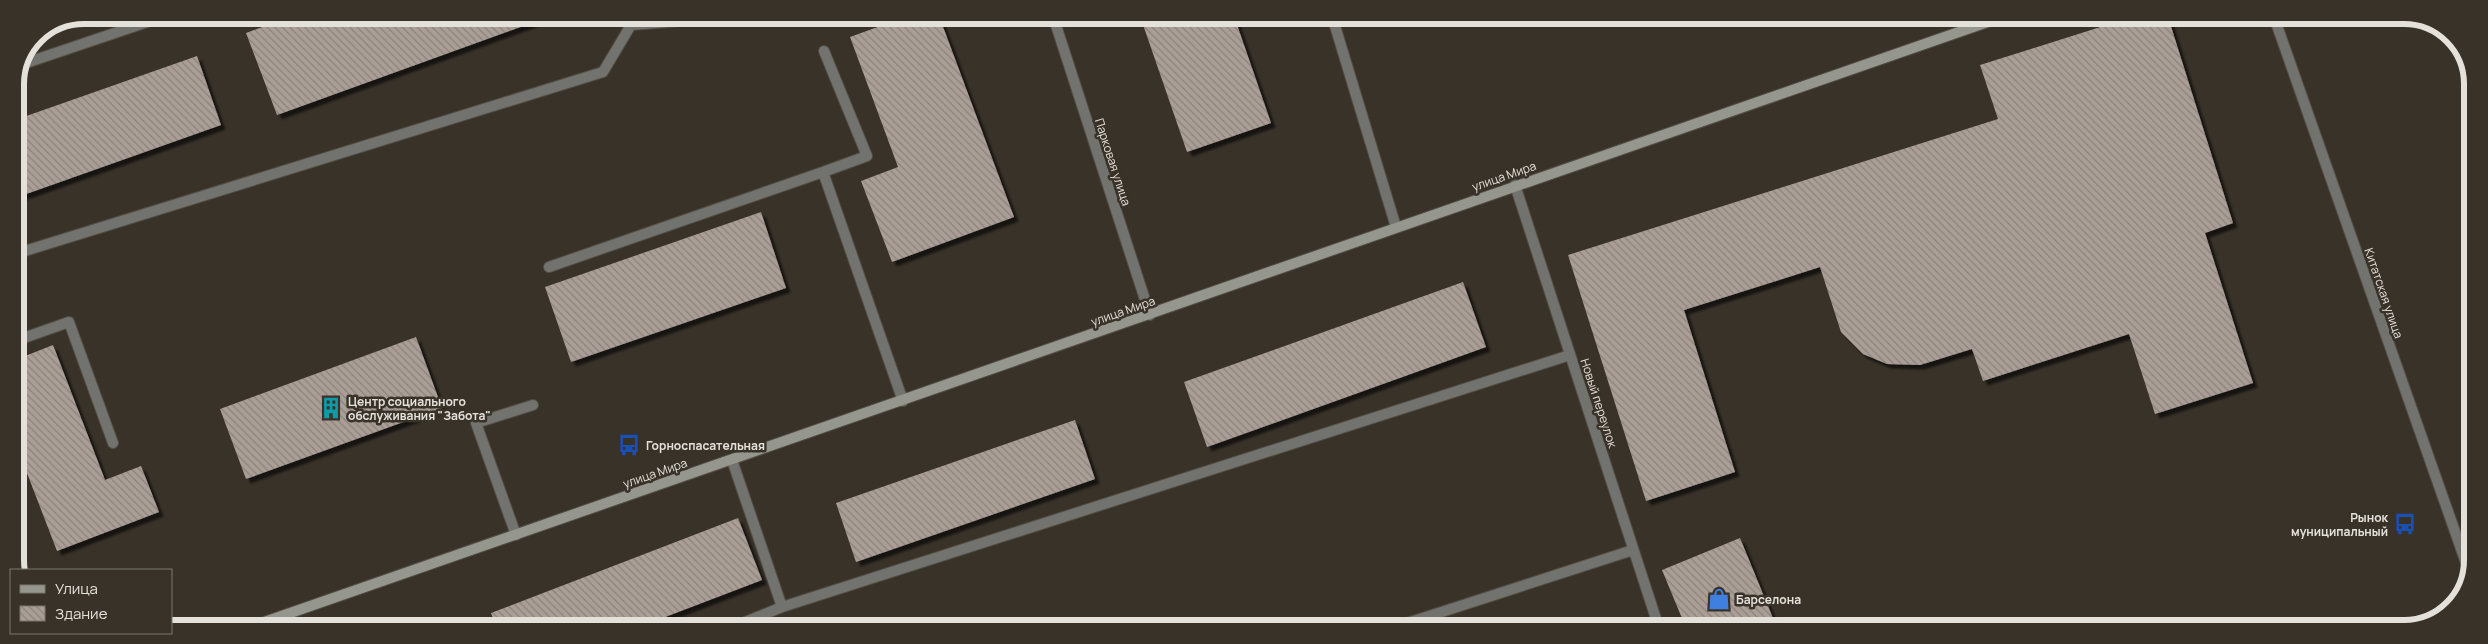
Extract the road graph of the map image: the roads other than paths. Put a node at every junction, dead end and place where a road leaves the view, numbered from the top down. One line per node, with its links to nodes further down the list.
1 (141, 24): 8 (street)
2 (628, 24): 12 (street)
3 (1056, 24): 14 (street, Парковая улица)
4 (1334, 24): 11 (street)
5 (1982, 24): 10 (main road, улица Мира)
6 (2276, 24): 23 (street, Китатская улица)
7 (824, 51): 9 (street)
8 (28, 62)
9 (823, 172): 13 (street); 17 (street)
10 (1514, 185): 11 (main road, улица Мира); 16 (street, Новый переулок)
11 (1396, 227): 14 (main road, улица Мира)
12 (24, 251)
13 (549, 267)
14 (1150, 315): 17 (main road, улица Мира)
15 (24, 338): 19 (street)
16 (1570, 355): 22 (street, Новый переулок); 24 (street)
17 (903, 401): 20 (main road, улица Мира)
18 (533, 405): 21 (street)
19 (113, 443)
20 (732, 460): 21 (main road, улица Мира); 24 (street)
21 (516, 535): 25 (main road, улица Мира)
22 (1633, 550): 27 (street); 28 (street, Новый переулок)
23 (2464, 557)
24 (782, 607): 26 (street)
25 (270, 620)
26 (750, 620)
27 (1417, 620)
28 (1656, 620)

